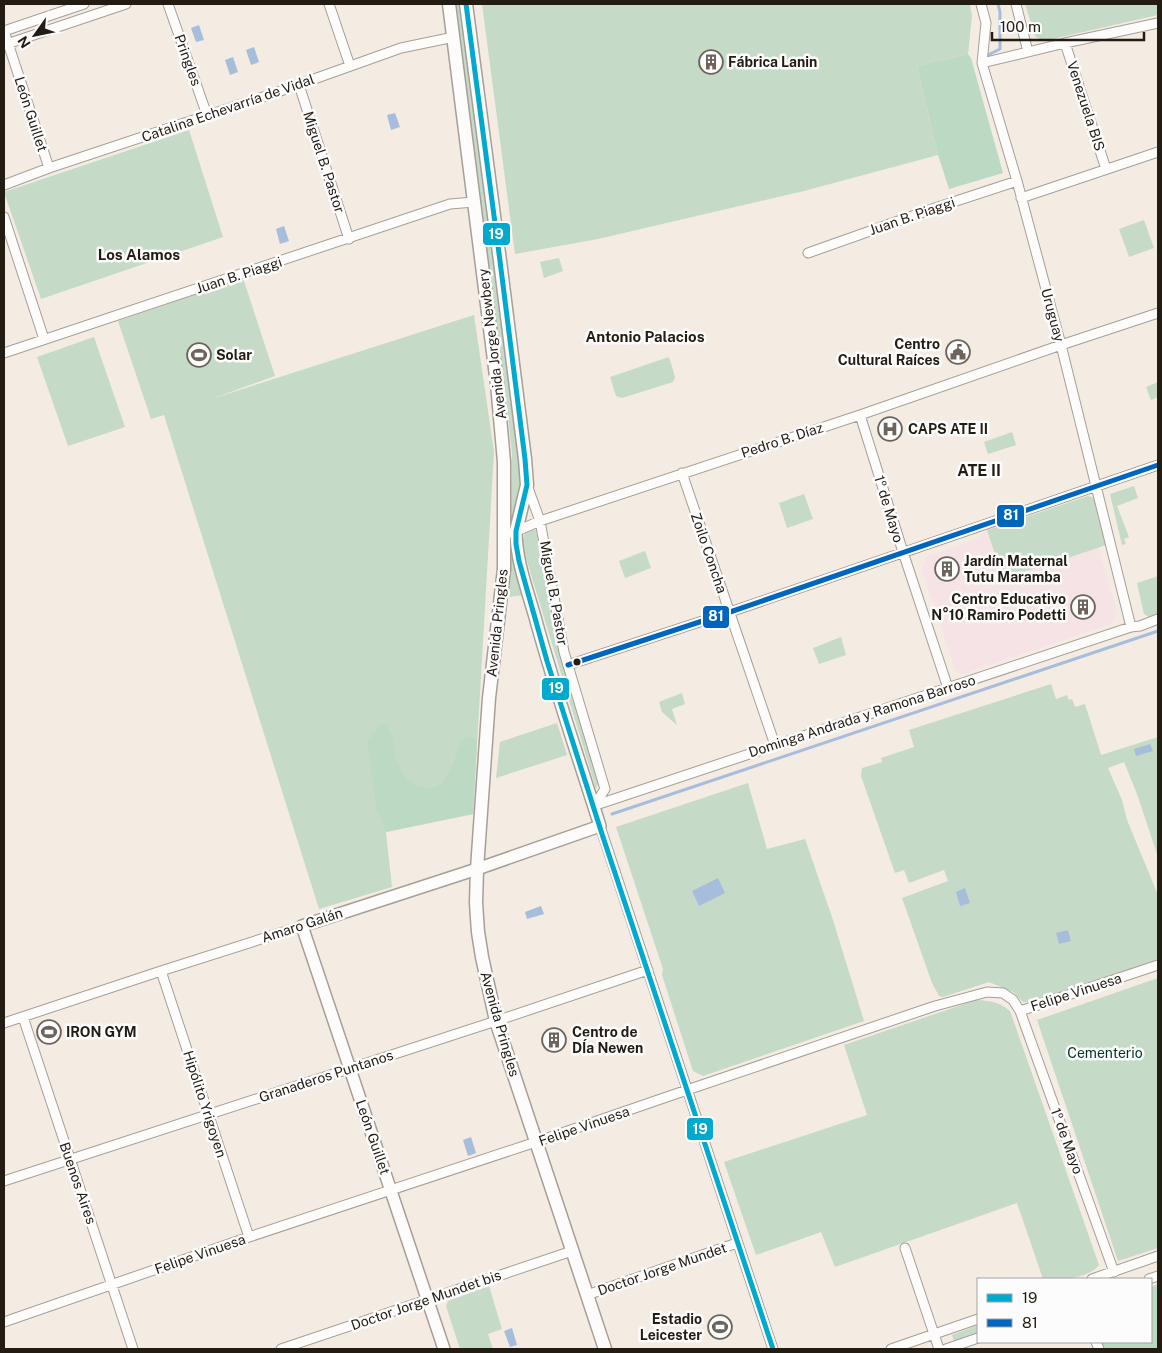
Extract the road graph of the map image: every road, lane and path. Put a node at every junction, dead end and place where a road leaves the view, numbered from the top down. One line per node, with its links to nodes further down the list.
1 (84, 4): 10 (street)
2 (126, 4): 13 (street)
3 (168, 4): 18 (street, Pringles)
4 (330, 4): 16 (street)
5 (449, 4): 11 (main road, Avenida Jorge Newbery)
6 (466, 4): 36 (main road, Avenida Jorge Newbery)
7 (981, 4): 15 (street, Uruguay)
8 (1016, 4): 14 (street)
9 (1158, 23): 12 (street)
10 (4, 31): 13 (street, León Guillet)
11 (454, 38): 16 (street, Catalina Echevarría de Vidal); 25 (main road, Avenida Jorge Newbery)
12 (1065, 43): 14 (street); 21 (street, Venezuela BIS)
13 (6, 44): 20 (street, León Guillet)
14 (1028, 52): 15 (street)
15 (982, 63): 22 (street, Uruguay)
16 (350, 66): 17 (street, Catalina Echevarría de Vidal)
17 (298, 84): 18 (street, Catalina Echevarría de Vidal); 27 (street, Miguel B. Pastor)
18 (207, 115): 20 (street, Catalina Echevarría de Vidal)
19 (1158, 152): 21 (street)
20 (49, 168): 23 (street, Catalina Echevarría de Vidal)
21 (1106, 169): 24 (street)
22 (1017, 181): 24 (street, Uruguay); 28 (street, Juan B. Piaggi)
23 (4, 185)
24 (1021, 198): 31 (street, Uruguay)
25 (474, 202): 27 (street, Juan B. Piaggi); 40 (main road, Avenida Jorge Newbery)
26 (4, 217): 30 (street)
27 (349, 238): 30 (street, Juan B. Piaggi)
28 (808, 253)
29 (1158, 313): 31 (street, Pedro B. Díaz)
30 (44, 339): 32 (street, Juan B. Piaggi)
31 (1061, 345): 33 (street, Pedro B. Díaz); 37 (street, Uruguay)
32 (4, 353)
33 (860, 415): 35 (street, Pedro B. Díaz); 41 (street, 1º de Mayo)
34 (1158, 465): 37 (street)
35 (682, 473): 38 (street, Pedro B. Díaz); 42 (street, Zoilo Concha)
36 (526, 485): 38 (street, Avenida Jorge Newbery); 39 (main road, Avenida Jorge Newbery)
37 (1097, 486): 41 (street); 44 (street, Uruguay)
38 (540, 521): 39 (street, Pedro B. Díaz); 45 (street, Miguel B. Pastor)
39 (516, 531): 40 (street, Pedro B. Díaz); 48 (street, Miguel B. Pastor)
40 (503, 536): 50 (main road, Avenida Pringles)
41 (902, 552): 42 (street); 46 (street, 1º de Mayo)
42 (730, 612): 45 (street); 47 (street, Zoilo Concha)
43 (1158, 619): 44 (street, Dominga Andrada y Ramona Barroso)
44 (1131, 627): 46 (street, Dominga Andrada y Ramona Barroso)
45 (568, 665): 48 (street, Miguel B. Pastor)
46 (948, 688): 47 (street, Dominga Andrada y Ramona Barroso)
47 (775, 745): 48 (street, Dominga Andrada y Ramona Barroso)
48 (594, 806): 49 (street, Miguel B. Pastor)
49 (600, 826): 50 (street, Amaro Galán); 54 (street, Miguel B. Pastor)
50 (477, 868): 51 (street, Amaro Galán); 57 (main road, Avenida Pringles)
51 (302, 926): 53 (street, Amaro Galán); 59 (street, León Guillet)
52 (1158, 965): 55 (street, Felipe Vinuesa)
53 (161, 970): 56 (street, Amaro Galán); 61 (street, Hipólito Yrigoyen)
54 (648, 970): 57 (street, Granaderos Puntanos); 60 (street, Miguel B. Pastor)
55 (1020, 1011): 60 (street, Felipe Vinuesa); 71 (street, 1º de Mayo)
56 (23, 1017): 58 (street, Amaro Galán); 63 (street, Buenos Aires)
57 (496, 1022): 59 (street, Granaderos Puntanos); 62 (main road, Avenida Pringles)
58 (4, 1023)
59 (350, 1069): 61 (street, Granaderos Puntanos); 65 (street, León Guillet)
60 (687, 1090): 62 (street, Felipe Vinuesa); 67 (street, Miguel B. Pastor)
61 (209, 1114): 63 (street, Granaderos Puntanos); 66 (street, Hipólito Yrigoyen)
62 (536, 1142): 65 (street, Felipe Vinuesa); 69 (main road, Avenida Pringles)
63 (70, 1160): 64 (street, Granaderos Puntanos); 73 (street, Buenos Aires)
64 (4, 1181)
65 (390, 1190): 66 (street, Felipe Vinuesa); 75 (street, León Guillet)
66 (249, 1237): 73 (street, Felipe Vinuesa)
67 (737, 1243): 74 (street, Doctor Jorge Mundet); 84 (street, Miguel B. Pastor)
68 (905, 1248): 78 (street)
69 (572, 1251): 74 (main road, Avenida Pringles); 75 (street, Doctor Jorge Mundet bis)
70 (1158, 1256): 71 (street)
71 (1114, 1272): 72 (street)
72 (1095, 1278)
73 (112, 1284): 77 (street, Felipe Vinuesa); 81 (street, Buenos Aires)
74 (587, 1295): 83 (main road, Avenida Pringles)
75 (427, 1300): 80 (street, Doctor Jorge Mundet bis); 82 (street, León Guillet)
76 (977, 1319): 78 (street)
77 (4, 1322)
78 (934, 1334): 85 (street); 86 (street)
79 (977, 1338): 87 (street)
80 (286, 1348)
81 (133, 1349)
82 (444, 1349)
83 (605, 1349)
84 (773, 1349)
85 (892, 1349)
86 (939, 1349)
87 (946, 1349)

